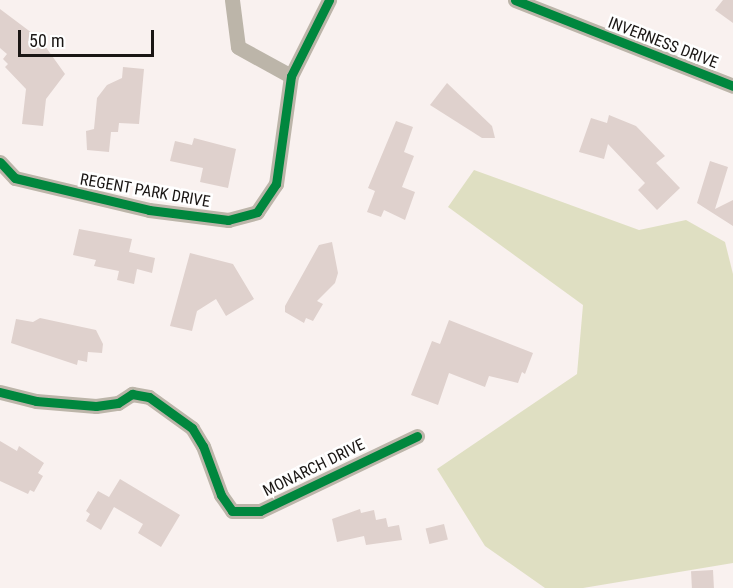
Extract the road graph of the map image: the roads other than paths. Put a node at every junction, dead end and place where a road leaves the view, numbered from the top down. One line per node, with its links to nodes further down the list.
1 (232, 0): 4 (street)
2 (329, 0): 4 (street)
3 (515, 0): 5 (street, INVERNESS DRIVE)
4 (291, 76): 6 (street, REGENT PARK DRIVE)
5 (733, 86)
6 (0, 162)
7 (0, 392): 8 (street, MONARCH DRIVE)
8 (417, 436)

